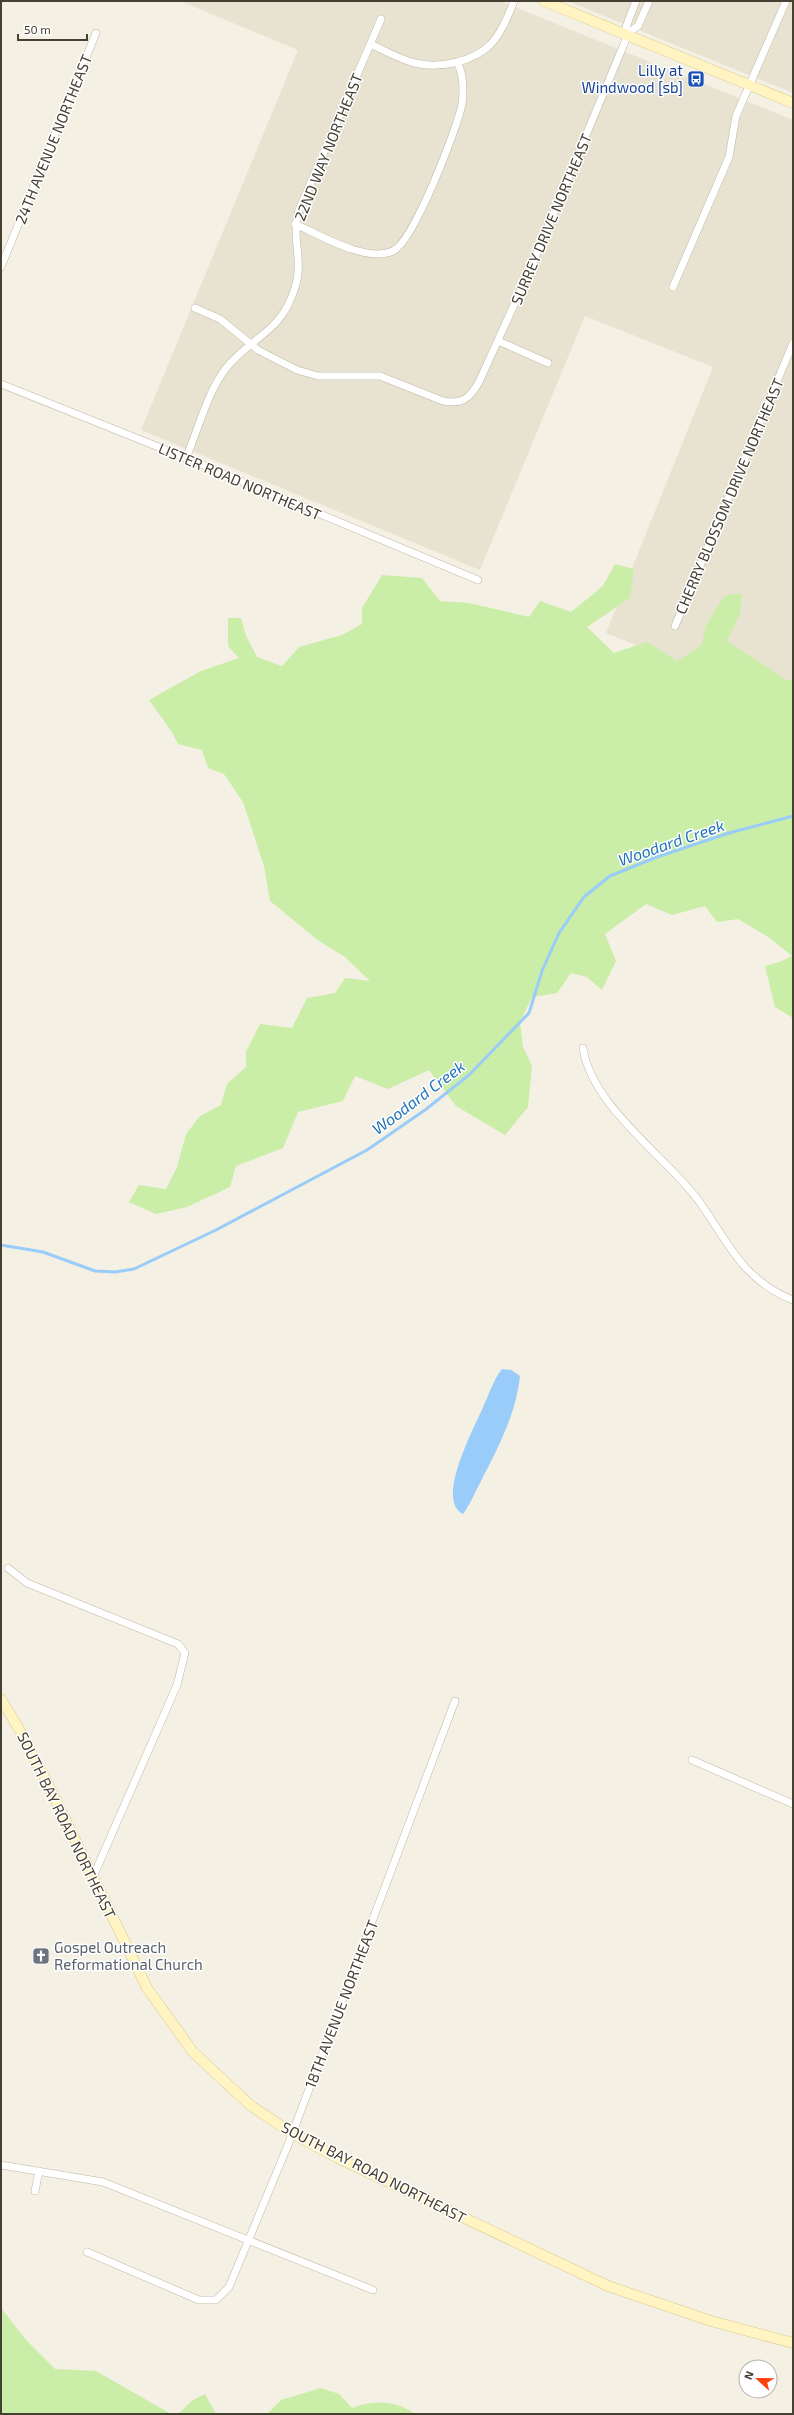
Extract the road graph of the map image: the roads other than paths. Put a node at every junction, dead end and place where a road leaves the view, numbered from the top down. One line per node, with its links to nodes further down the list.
1 (514, 1): 10 (street)
2 (544, 1): 8 (street)
3 (636, 1): 8 (street, SURREY DRIVE NORTHEAST)
4 (649, 1): 8 (street, SURREY DRIVE NORTHEAST)
5 (786, 1): 11 (street)
6 (381, 19): 9 (street, 22ND WAY NORTHEAST)
7 (96, 32): 14 (street, 24TH AVENUE NORTHEAST)
8 (628, 35): 11 (street); 17 (street, SURREY DRIVE NORTHEAST)
9 (370, 44): 10 (street); 13 (street, 22ND WAY NORTHEAST)
10 (457, 62): 13 (street)
11 (749, 85): 12 (street); 15 (street)
12 (793, 104)
13 (295, 224): 19 (street, 22ND WAY NORTHEAST)
14 (1, 267)
15 (673, 287)
16 (195, 308): 19 (street)
17 (498, 341): 19 (street, SURREY DRIVE NORTHEAST); 20 (street)
18 (793, 343): 24 (street, CHERRY BLOSSOM DRIVE NORTHEAST)
19 (252, 344): 22 (street, 22ND WAY NORTHEAST)
20 (548, 363)
21 (1, 384): 22 (street, LISTER ROAD NORTHEAST)
22 (186, 458): 23 (street, LISTER ROAD NORTHEAST)
23 (478, 580)
24 (675, 626)
25 (583, 1048): 26 (street)
26 (793, 1300)
27 (8, 1568): 32 (street)
28 (1, 1699): 32 (street, SOUTH BAY ROAD NORTHEAST)
29 (455, 1701): 33 (street, 18TH AVENUE NORTHEAST)
30 (692, 1760): 31 (street)
31 (793, 1804)
32 (93, 1877): 33 (street, SOUTH BAY ROAD NORTHEAST)
33 (292, 2134): 37 (street, 18TH AVENUE NORTHEAST); 40 (street, SOUTH BAY ROAD NORTHEAST)
34 (1, 2165): 35 (street)
35 (39, 2171): 36 (street); 37 (street)
36 (35, 2191)
37 (249, 2240): 38 (street, 18TH AVENUE NORTHEAST); 39 (street)
38 (87, 2252)
39 (373, 2290)
40 (793, 2343)

